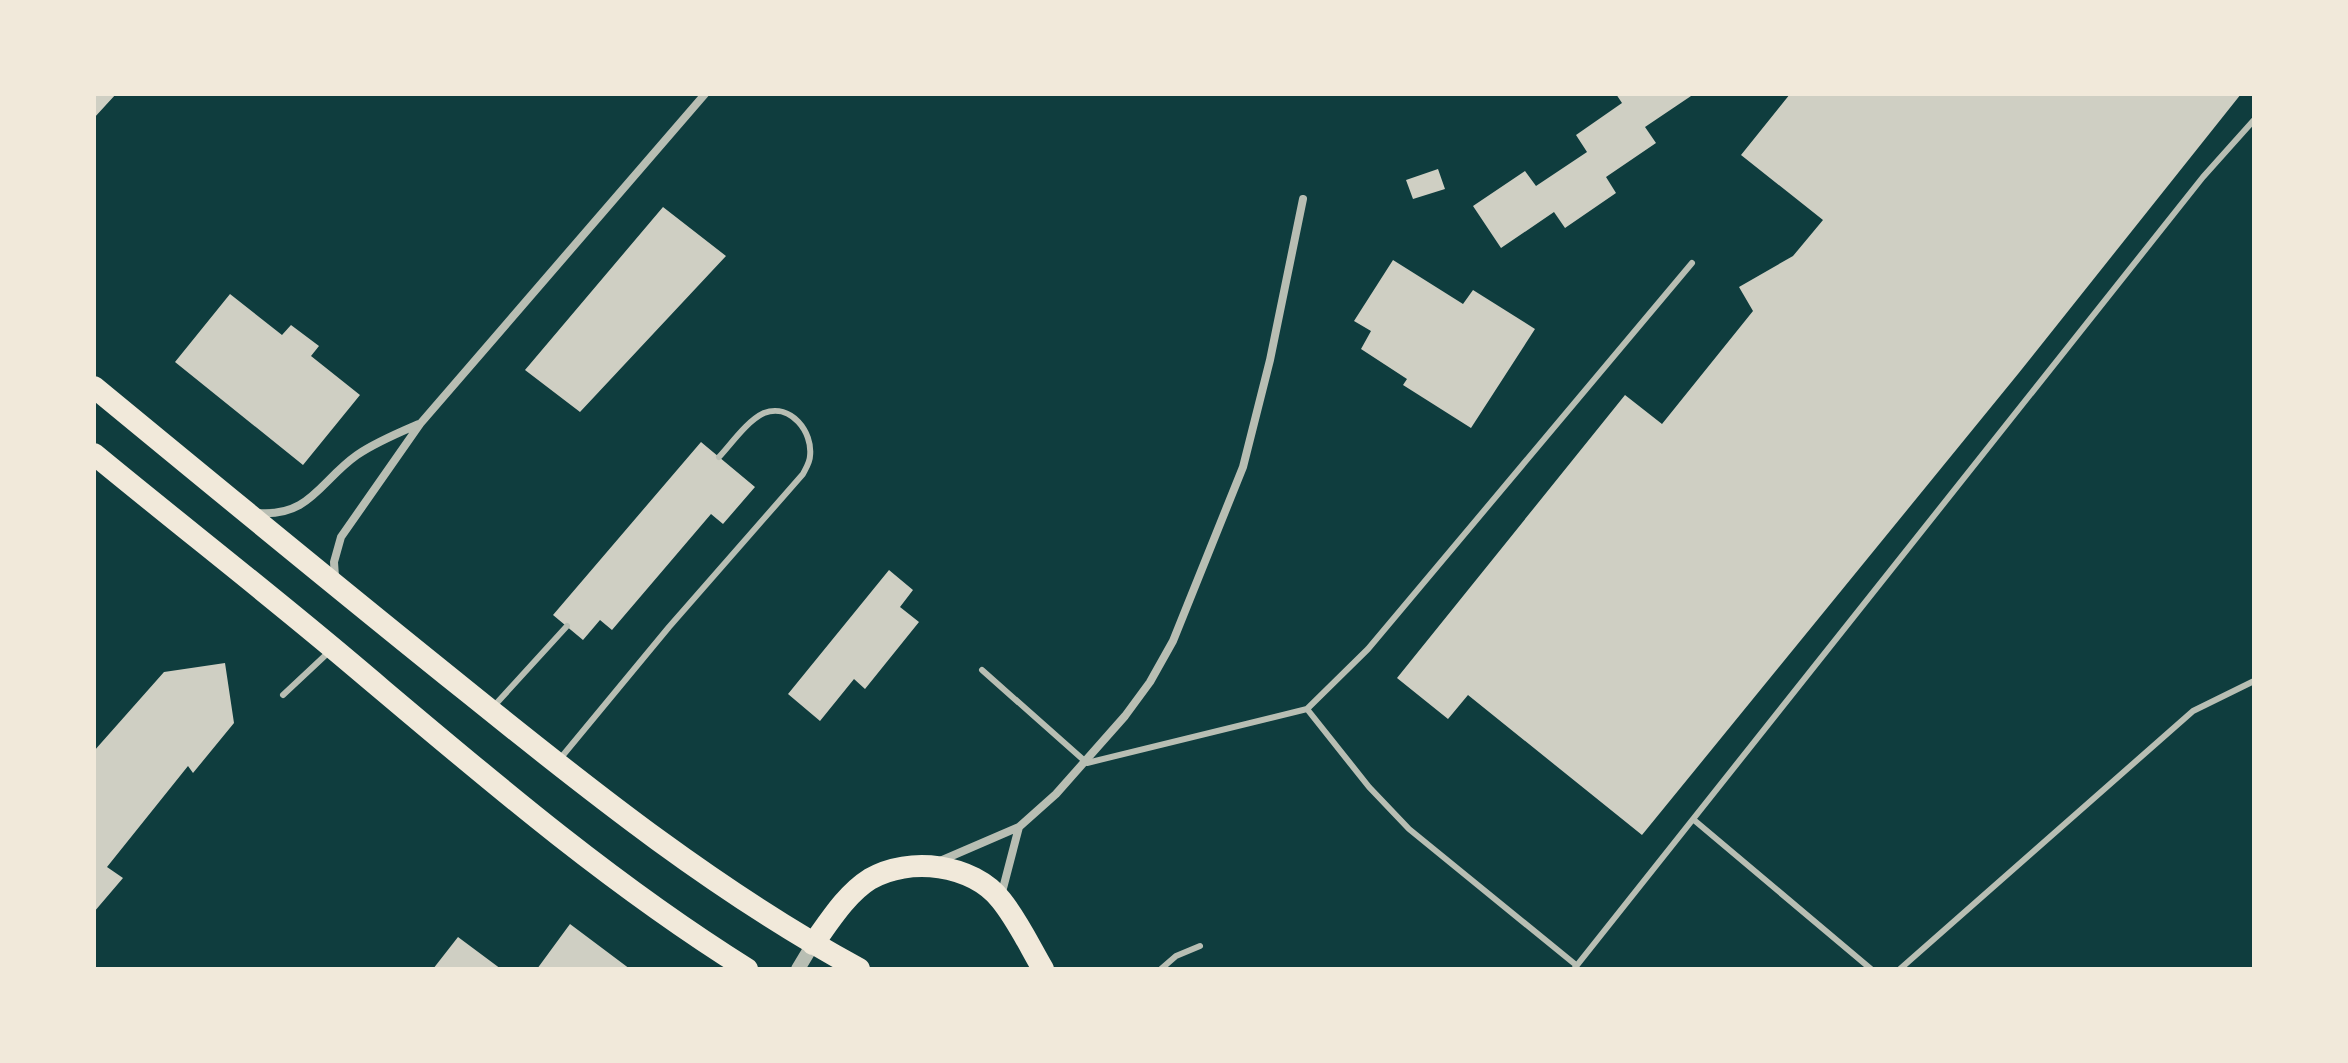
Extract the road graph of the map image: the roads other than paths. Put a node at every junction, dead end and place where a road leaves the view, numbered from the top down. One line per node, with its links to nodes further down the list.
1 (705, 94): 6 (street)
2 (2254, 120): 20 (lane)
3 (1303, 199): 19 (street)
4 (1692, 263): 16 (lane)
5 (94, 387): 9 (highway)
6 (420, 424): 9 (street); 10 (street)
7 (94, 454): 12 (highway)
8 (719, 457): 18 (lane)
9 (245, 512): 10 (highway)
10 (338, 588): 17 (highway)
11 (567, 626): 17 (lane)
12 (333, 648): 15 (lane); 27 (highway)
13 (982, 670): 19 (lane)
14 (2254, 681): 33 (lane)
15 (283, 695)
16 (1307, 709): 19 (lane); 26 (lane)
17 (490, 711): 18 (highway)
18 (557, 763): 24 (highway)
19 (1087, 763): 21 (street)
20 (1694, 820): 26 (lane); 32 (lane)
21 (1019, 827): 22 (street); 23 (street)
22 (928, 866): 23 (highway); 24 (highway)
23 (1001, 899): 30 (highway)
24 (813, 944): 28 (street); 29 (highway)
25 (1200, 946): 31 (lane)
26 (1574, 968)
27 (747, 969)
28 (798, 969)
29 (859, 969)
30 (1043, 969)
31 (1161, 969)
32 (1871, 969)
33 (1900, 969)

